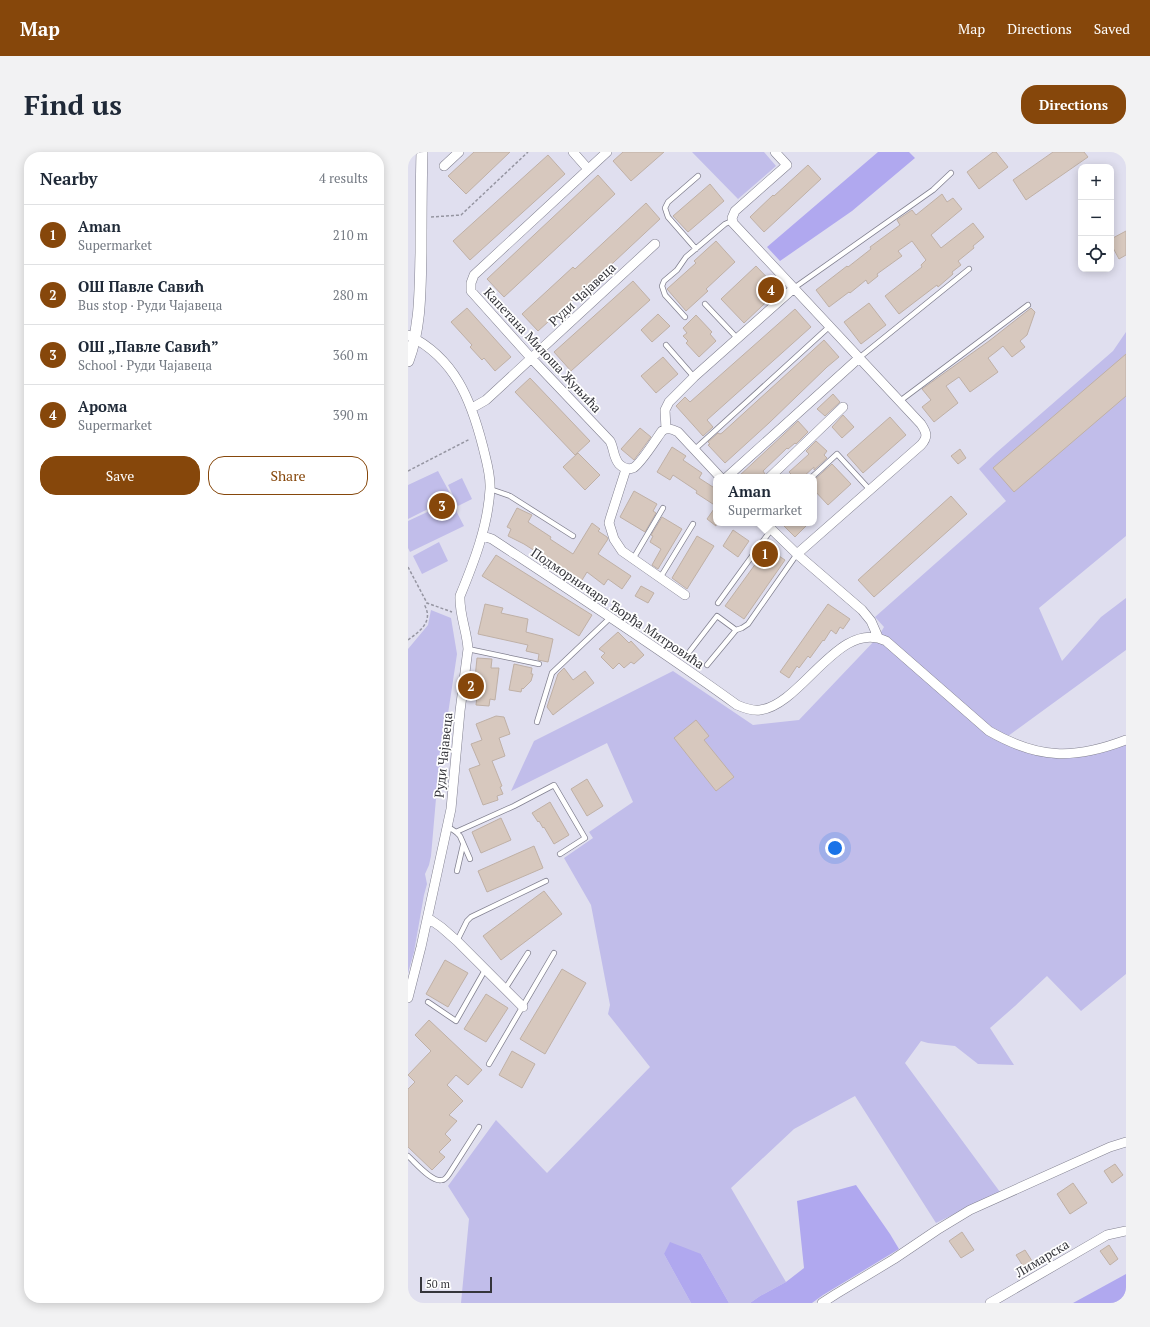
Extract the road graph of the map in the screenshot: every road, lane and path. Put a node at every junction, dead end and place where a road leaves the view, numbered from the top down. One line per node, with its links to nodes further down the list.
1 (422, 152): 11 (street)
2 (459, 152): 7 (street)
3 (528, 152): 11 (path)
4 (573, 152): 8 (street)
5 (607, 152): 8 (street, Капетана Милоша Жуњића)
6 (775, 152): 12 (street)
7 (444, 166)
8 (588, 169): 24 (street, Капетана Милоша Жуњића)
9 (951, 173): 16 (lane)
10 (698, 176): 14 (lane)
11 (421, 217): 21 (street)
12 (732, 221): 14 (lane); 16 (street)
13 (655, 244): 24 (street, Руди Чајавеца)
14 (696, 249): 19 (lane)
15 (969, 269): 25 (lane)
16 (794, 288): 20 (street); 22 (street)
17 (705, 304): 22 (lane)
18 (1028, 305): 28 (lane)
19 (685, 317)
20 (830, 326): 25 (street); 33 (lane)
21 (412, 337): 26 (street); 30 (street, Руди Чајавеца)
22 (738, 339): 27 (street)
23 (666, 345): 27 (lane)
24 (532, 358): 30 (street, Руди Чајавеца); 34 (street, Капетана Милоша Жуњића)
25 (859, 358): 28 (street); 37 (street)
26 (408, 362)
27 (694, 377): 31 (street)
28 (900, 401): 41 (street)
29 (843, 407): 38 (street)
30 (472, 408): 32 (street, Руди Чајавеца)
31 (666, 429): 33 (street); 34 (street)
32 (480, 434): 35 (path); 40 (street, Руди Чајавеца)
33 (694, 450): 36 (street)
34 (626, 469): 49 (street)
35 (408, 471)
36 (717, 474)
37 (730, 474)
38 (773, 474)
39 (815, 474): 41 (lane)
40 (490, 489): 46 (street, Руди Чајавеца); 47 (lane)
41 (870, 490): 48 (street)
42 (663, 508): 49 (lane)
43 (693, 524): 51 (lane)
44 (768, 526): 45 (street)
45 (771, 530): 48 (street); 54 (lane)
46 (482, 536): 55 (street, Руди Чајавеца); 56 (street, Подморничара Ђорђа Митровића)
47 (573, 536)
48 (797, 554): 57 (lane); 58 (street)
49 (633, 559): 51 (street)
50 (408, 567): 53 (path)
51 (660, 578): 52 (street)
52 (685, 595)
53 (427, 603): 55 (path); 59 (path)
54 (718, 603)
55 (462, 615): 60 (street, Руди Чајавеца)
56 (611, 617): 58 (street, Подморничара Ђорђа Митровића); 64 (lane)
57 (736, 630): 61 (lane); 63 (lane)
58 (878, 637): 65 (street)
59 (408, 640)
60 (468, 649): 62 (lane); 66 (street, Руди Чајавеца)
61 (690, 651)
62 (539, 664)
63 (707, 665)
64 (537, 722)
65 (1126, 740)
66 (447, 826): 67 (lane); 73 (street, Руди Чајавеца)
67 (456, 832): 68 (lane); 69 (lane)
68 (464, 845): 70 (lane); 71 (lane)
69 (560, 854)
70 (470, 859)
71 (457, 871)
72 (546, 881): 74 (lane)
73 (428, 918): 74 (street); 79 (street, Руди Чајавеца)
74 (457, 942): 77 (street)
75 (528, 953): 78 (lane)
76 (554, 953): 81 (lane)
77 (485, 970): 78 (street); 80 (lane)
78 (505, 989): 81 (street)
79 (408, 998)
80 (428, 1002)
81 (523, 1007): 82 (lane)
82 (489, 1064)
83 (479, 1127): 85 (lane)
84 (1126, 1142): 87 (street)
85 (408, 1156)
86 (1126, 1231): 88 (street, Лимарска)
87 (822, 1303)
88 (990, 1303)

